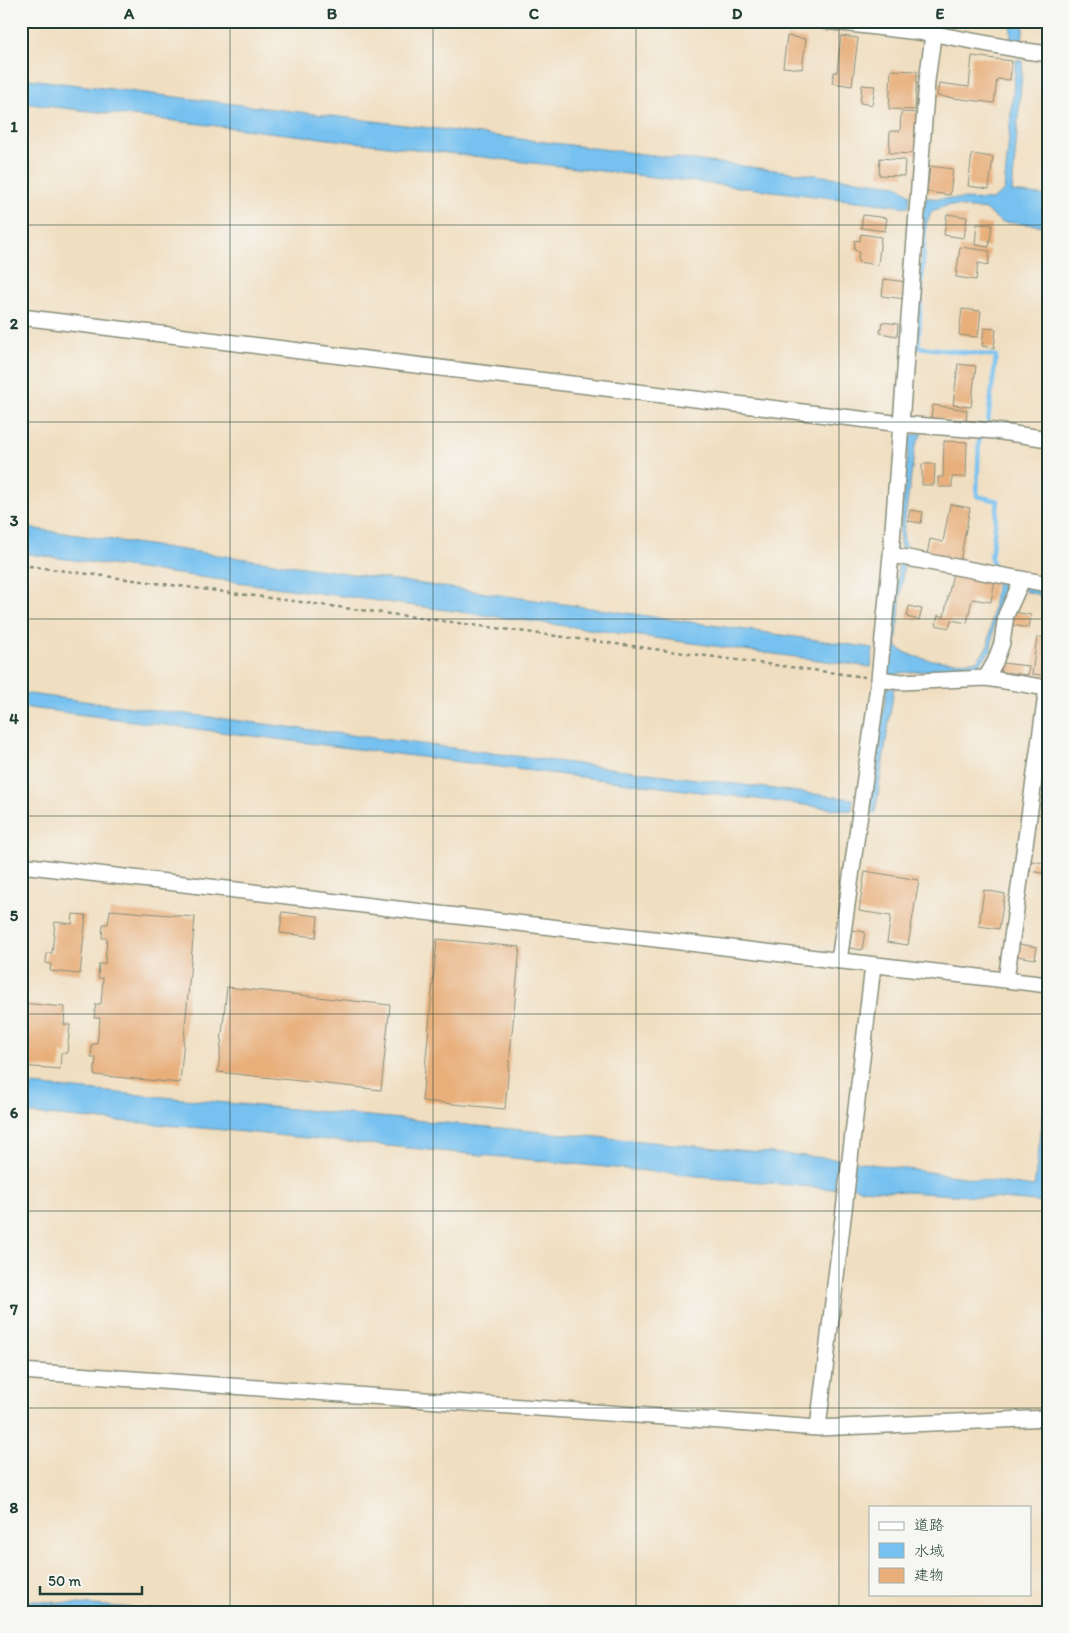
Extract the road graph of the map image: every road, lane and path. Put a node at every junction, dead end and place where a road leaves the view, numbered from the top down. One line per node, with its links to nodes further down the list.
1 (825, 21): 2 (street)
2 (935, 28): 3 (street); 5 (street)
3 (1048, 54)
4 (21, 317): 5 (street)
5 (901, 424): 6 (street); 7 (street)
6 (1048, 439)
7 (891, 555): 9 (street); 12 (street)
8 (21, 565): 12 (path)
9 (1022, 580): 10 (street); 11 (street)
10 (1048, 584)
11 (986, 678): 12 (street); 13 (street)
12 (879, 679): 15 (street)
13 (1042, 770): 17 (street)
14 (21, 865): 15 (street)
15 (840, 961): 16 (street)
16 (873, 966): 17 (street); 21 (street)
17 (1006, 980): 18 (street)
18 (1048, 985)
19 (21, 1371): 21 (street)
20 (1048, 1418): 21 (street)
21 (818, 1428)

